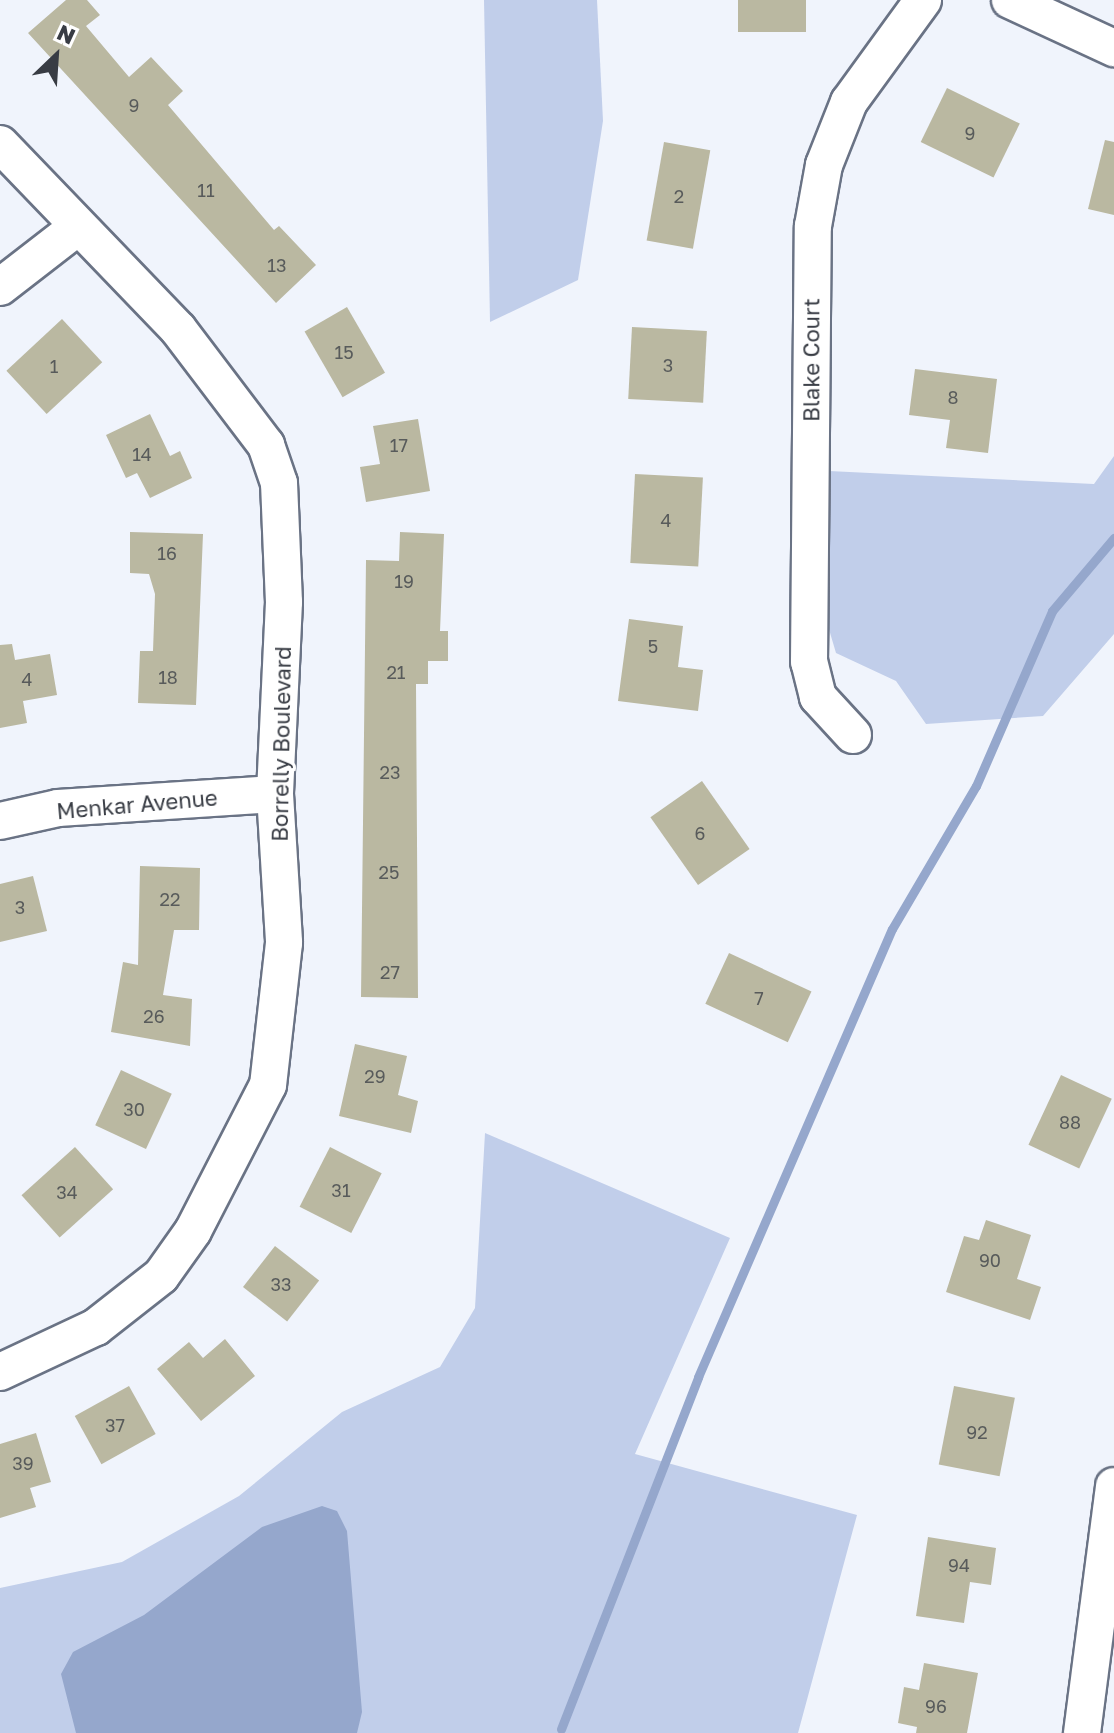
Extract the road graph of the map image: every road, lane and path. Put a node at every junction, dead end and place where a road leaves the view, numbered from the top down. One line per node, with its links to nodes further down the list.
1 (923, 0): 7 (street, Blake Court)
2 (1010, 0): 3 (street)
3 (1114, 48)
4 (0, 144): 5 (street, Borrelly Boulevard)
5 (76, 228): 6 (street); 8 (street, Borrelly Boulevard)
6 (0, 287)
7 (853, 735)
8 (275, 794): 9 (street, Menkar Avenue); 10 (street, Borrelly Boulevard)
9 (0, 821)
10 (0, 1372)
11 (1114, 1486): 12 (street)
12 (1082, 1733)

